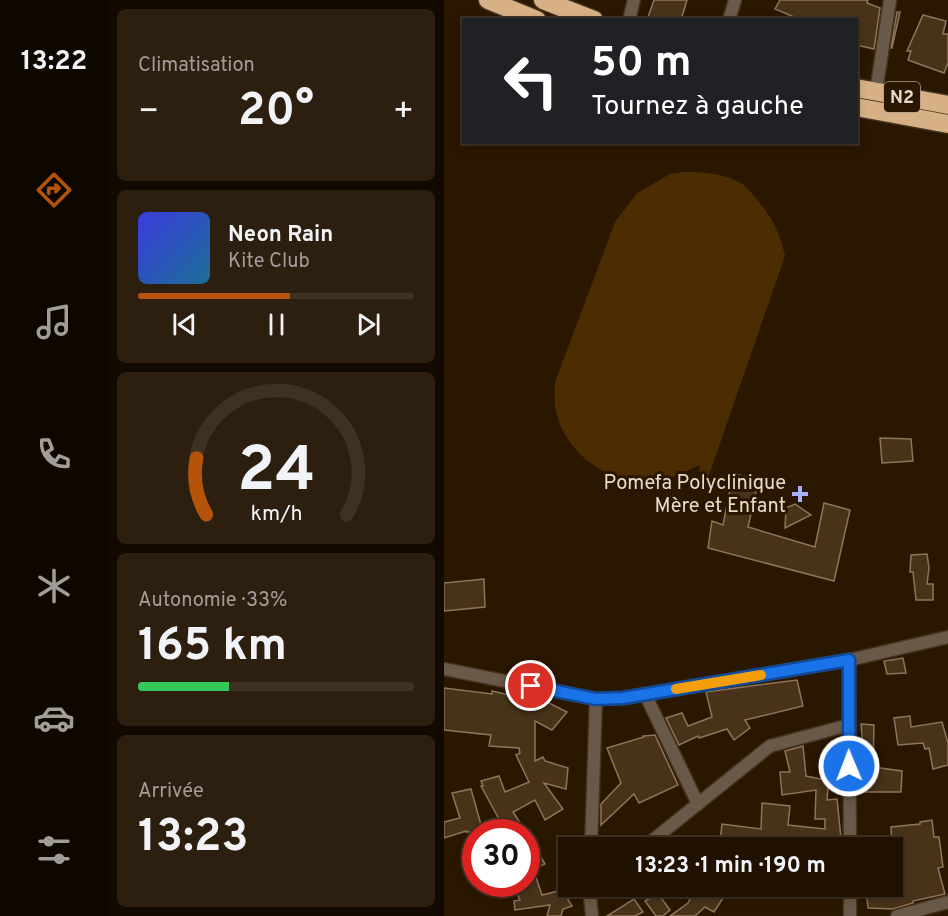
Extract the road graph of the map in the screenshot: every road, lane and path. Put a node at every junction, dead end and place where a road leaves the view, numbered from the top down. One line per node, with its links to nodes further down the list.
1 (488, 0): 6 (highway)
2 (543, 0): 7 (highway)
3 (634, 0): 8 (street)
4 (735, 0): 9 (street)
5 (890, 0): 11 (street)
6 (532, 18)
7 (589, 18)
8 (630, 18)
9 (730, 18)
10 (858, 88): 11 (highway, N2)
11 (876, 92): 12 (highway, N2)
12 (948, 105)
13 (858, 107): 14 (highway, N2)
14 (948, 124)
15 (948, 637): 16 (street)
16 (849, 660): 18 (street); 20 (street)
17 (444, 669): 19 (street)
18 (645, 694): 19 (street); 21 (street)
19 (596, 699): 22 (street)
20 (849, 725): 21 (street); 24 (street)
21 (698, 804): 23 (street)
22 (591, 837)
23 (657, 837)
24 (850, 837)
25 (591, 897): 28 (street)
26 (850, 897): 29 (street)
27 (948, 902): 30 (street)
28 (592, 916)
29 (850, 916)
30 (897, 916)

